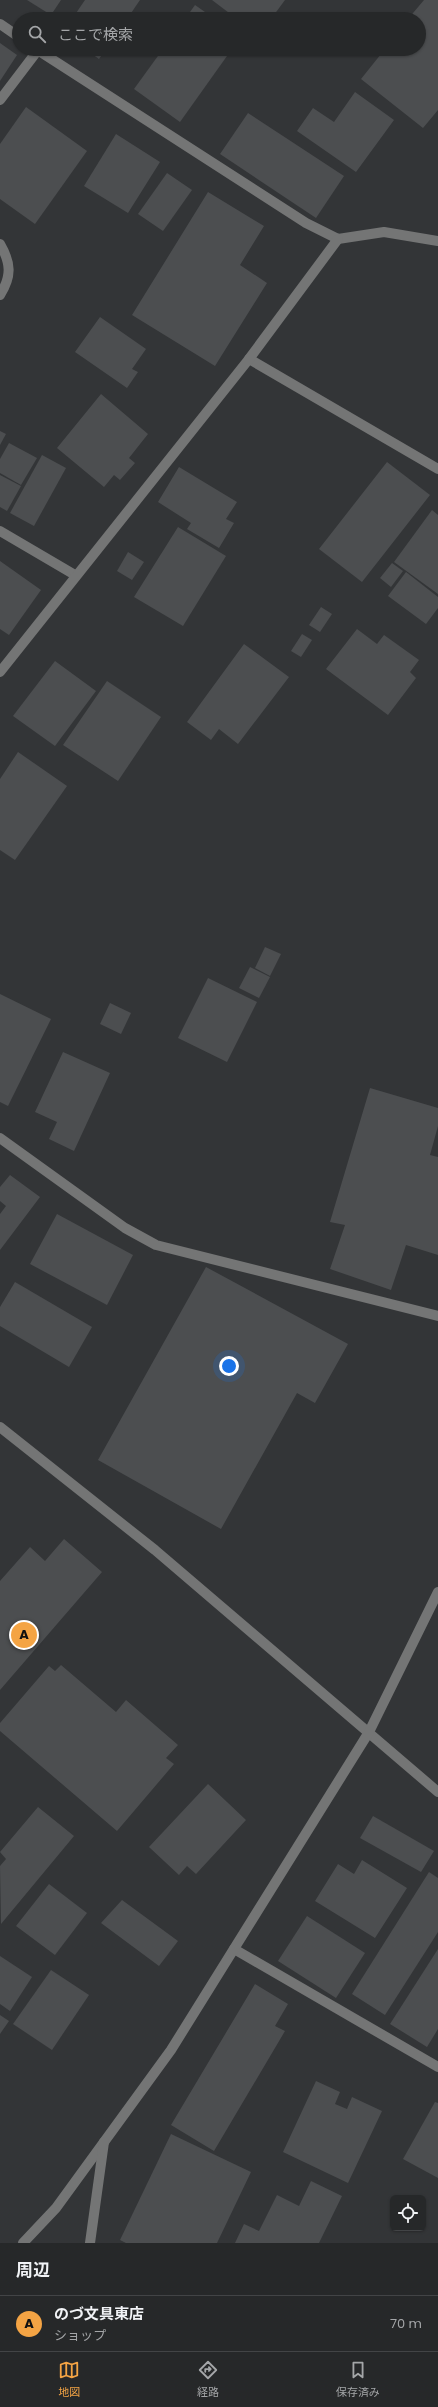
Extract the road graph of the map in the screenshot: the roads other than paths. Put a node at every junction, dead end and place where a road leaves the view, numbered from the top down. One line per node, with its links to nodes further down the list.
1 (0, 24): 2 (street)
2 (12, 32)
3 (32, 56): 5 (street)
4 (48, 56): 6 (street)
5 (0, 100)
6 (338, 239): 7 (street); 10 (street)
7 (438, 241)
8 (0, 244): 9 (street)
9 (0, 295)
10 (249, 359): 11 (street); 13 (street)
11 (438, 469)
12 (0, 531): 13 (street)
13 (75, 575): 14 (street)
14 (0, 672)
15 (0, 1138): 16 (street)
16 (438, 1316)
17 (0, 1427): 19 (street)
18 (438, 1592): 19 (street)
19 (369, 1732): 20 (street); 21 (street)
20 (438, 1792)
21 (234, 1949): 22 (street); 23 (street)
22 (438, 2067)
23 (105, 2140): 24 (street); 25 (street)
24 (24, 2243)
25 (90, 2243)

